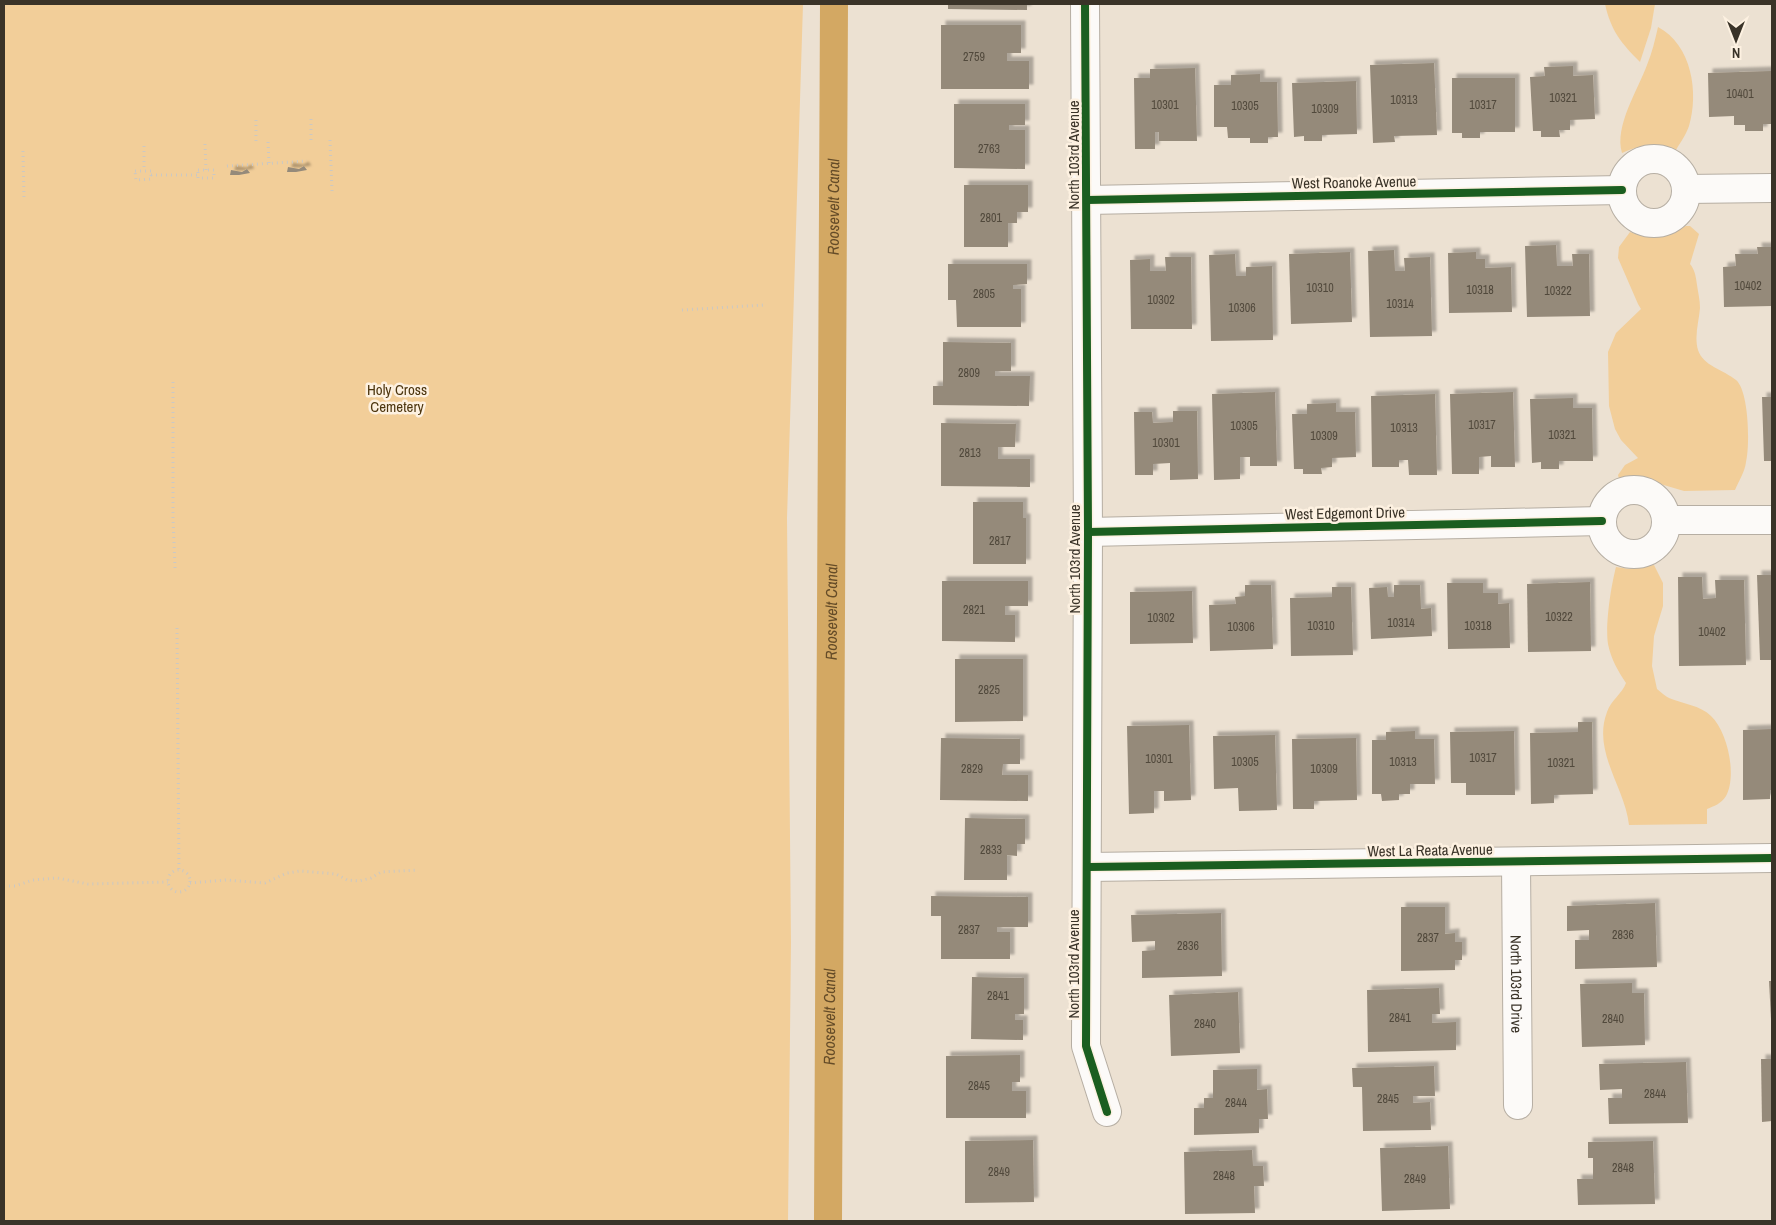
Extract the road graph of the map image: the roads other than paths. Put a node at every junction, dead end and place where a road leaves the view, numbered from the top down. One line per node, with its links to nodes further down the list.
1 (1085, 4): 5 (street, North 103rd Avenue)
2 (1772, 188): 3 (street)
3 (1686, 189): 4 (street); 4 (street)
4 (1622, 190): 5 (street, West Roanoke Avenue)
5 (1087, 200): 9 (street, North 103rd Avenue)
6 (1666, 520): 7 (street); 8 (street); 8 (street)
7 (1772, 520)
8 (1602, 521): 9 (street, West Edgemont Drive)
9 (1088, 532): 12 (street, North 103rd Avenue)
10 (1772, 858): 11 (street, West La Reata Avenue)
11 (1516, 863): 12 (street, West La Reata Avenue); 13 (street, North 103rd Drive)
12 (1088, 868): 14 (street, North 103rd Avenue)
13 (1518, 1105)
14 (1107, 1112)

